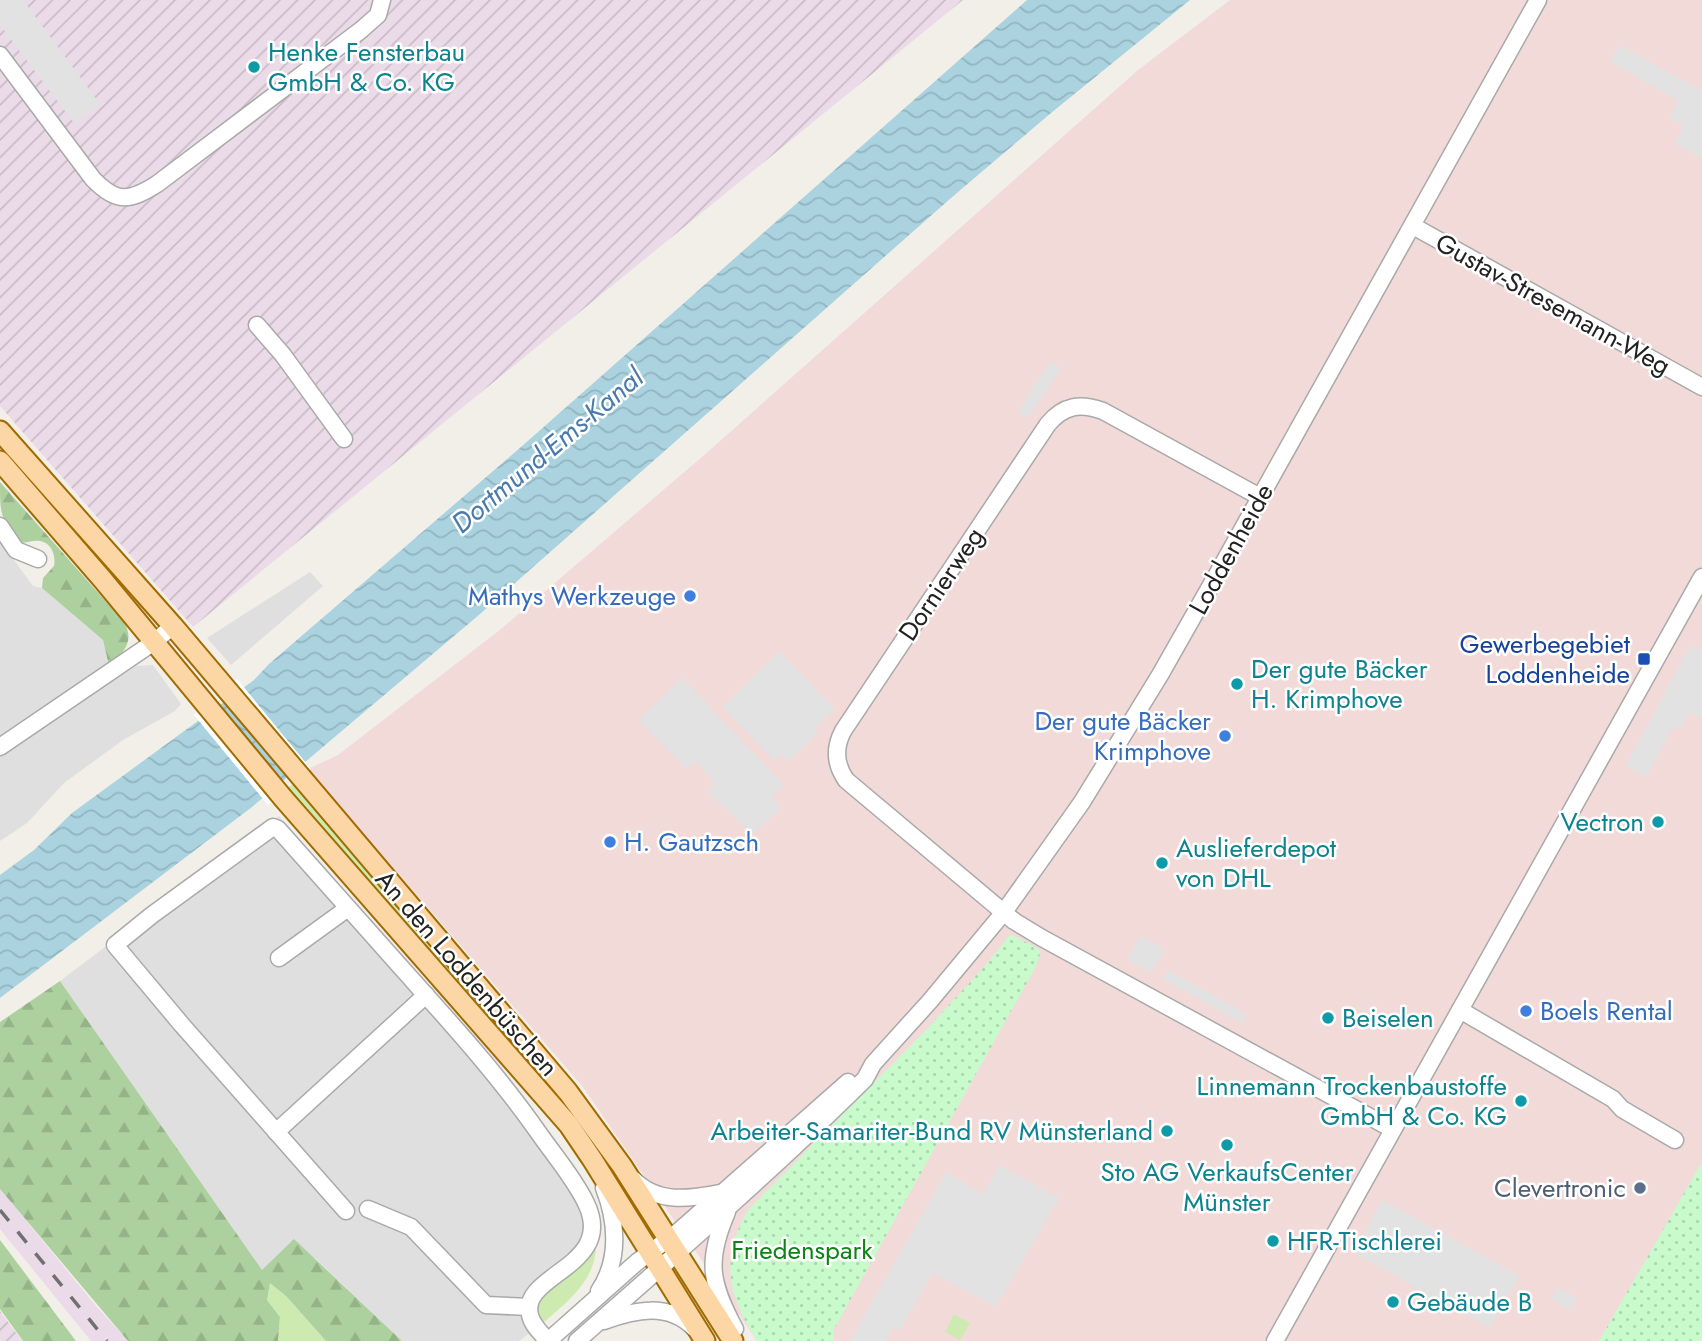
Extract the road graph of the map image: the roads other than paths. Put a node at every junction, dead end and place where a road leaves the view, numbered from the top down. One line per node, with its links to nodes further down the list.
1 (382, 0): 3 (street)
2 (1538, 0): 4 (street, Loddenheide)
3 (0, 55)
4 (1413, 226): 6 (street, Gustav-Stresemann-Weg); 10 (street, Loddenheide)
5 (257, 325): 8 (street)
6 (1699, 380)
7 (0, 431): 15 (main road, An den Loddenbüschen)
8 (344, 439)
9 (0, 461): 16 (main road, An den Loddenbüschen)
10 (1260, 498): 19 (street, Loddenheide); 19 (street, Dornierweg)
11 (0, 526): 12 (street)
12 (38, 559)
13 (1702, 577): 14 (street)
14 (1695, 609): 22 (street)
15 (173, 626): 16 (street); 27 (main road, An den Loddenbüschen)
16 (154, 642): 17 (street); 26 (main road, An den Loddenbüschen)
17 (0, 747)
18 (348, 908): 20 (street, An den Loddenbüschen); 21 (street, An den Loddenbüschen); 24 (street, An den Loddenbüschen)
19 (1004, 912): 23 (street); 28 (street, Loddenheide)
20 (279, 958)
21 (426, 995): 24 (street, An den Loddenbüschen); 34 (street, An den Loddenbüschen)
22 (1460, 1010): 23 (street); 25 (street)
23 (1392, 1129): 41 (street)
24 (276, 1132): 30 (street, An den Loddenbüschen)
25 (1675, 1140)
26 (595, 1163): 32 (main road, An den Loddenbüschen); 33 (street)
27 (622, 1166): 28 (street); 31 (main road, An den Loddenbüschen)
28 (726, 1199): 31 (street, Loddenheide); 40 (street)
29 (368, 1209): 34 (street)
30 (346, 1211)
31 (672, 1247): 32 (street, Loddenheide); 39 (main road, An den Loddenbüschen)
32 (654, 1261): 33 (street); 35 (street); 36 (main road, An den Loddenbüschen)
33 (590, 1304): 37 (street)
34 (529, 1307): 37 (street)
35 (597, 1324): 36 (street); 38 (street)
36 (703, 1338)
37 (548, 1341)
38 (577, 1341)
39 (733, 1341)
40 (741, 1341)
41 (1275, 1341)

